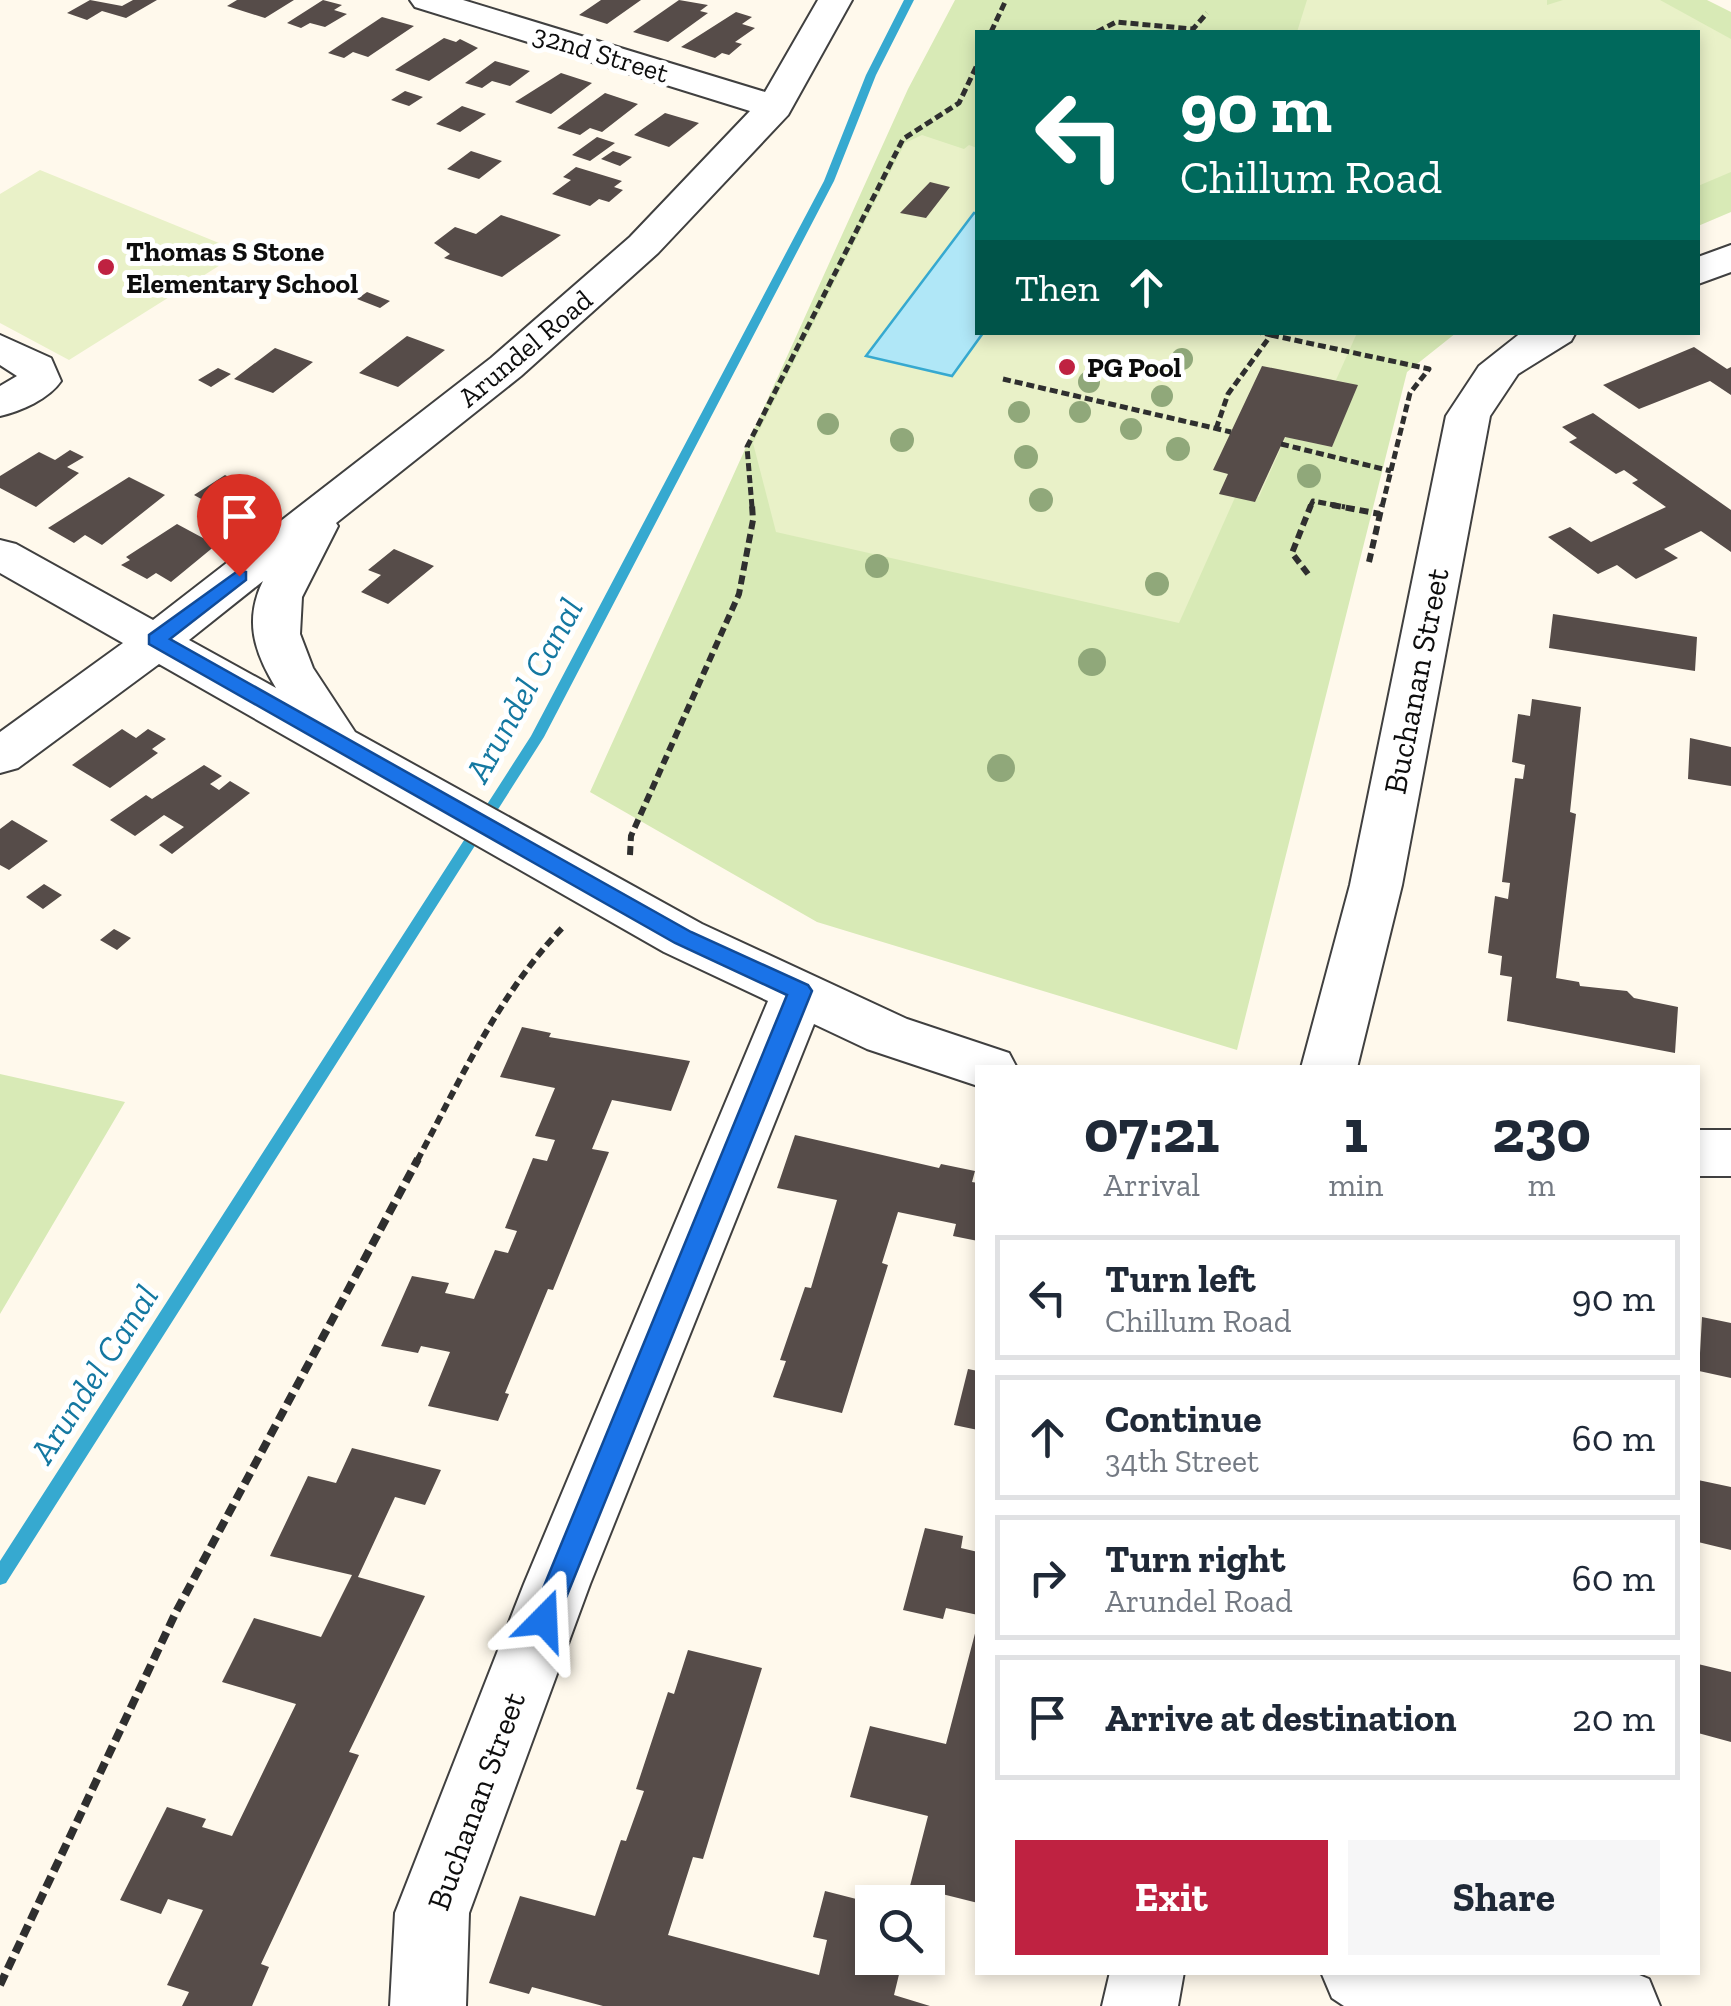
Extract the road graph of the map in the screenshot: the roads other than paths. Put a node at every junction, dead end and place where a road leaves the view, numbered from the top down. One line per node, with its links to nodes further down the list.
1 (427, 0): 3 (street, 32nd Street)
2 (835, 0): 3 (street, Arundel Road)
3 (775, 106): 7 (street, Arundel Road)
4 (1551, 335): 14 (street, Buchanan Street)
5 (0, 348): 6 (street)
6 (0, 403)
7 (322, 512): 9 (street, Arundel Road); 10 (street)
8 (0, 554): 9 (street)
9 (156, 640): 10 (street); 11 (street, Arundel Road)
10 (338, 742): 12 (street)
11 (0, 756)
12 (800, 991): 13 (street); 19 (street, Buchanan Street)
13 (980, 1065)
14 (1330, 1065)
15 (1700, 1152): 16 (street)
16 (1731, 1153)
17 (1146, 1975): 20 (street)
18 (1363, 1975): 21 (street)
19 (428, 2006)
20 (1140, 2006)
21 (1622, 2006)

